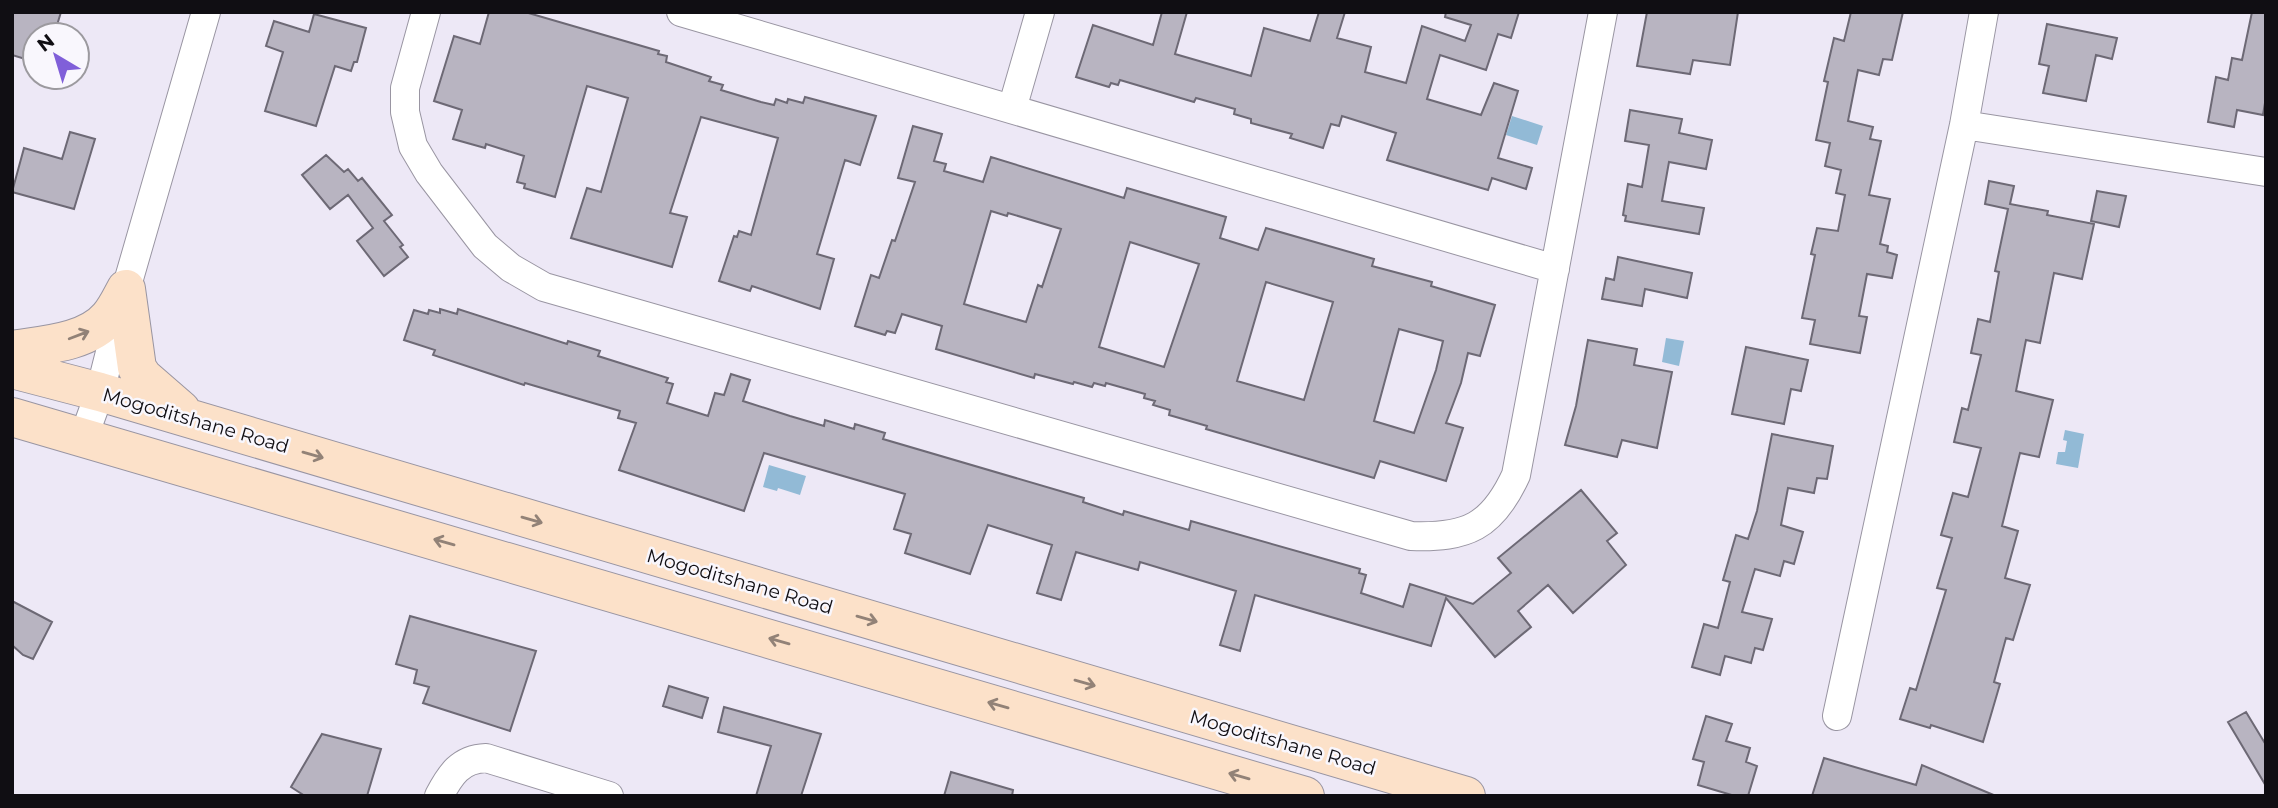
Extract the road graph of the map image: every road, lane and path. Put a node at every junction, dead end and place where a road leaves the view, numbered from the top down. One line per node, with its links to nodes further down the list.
1 (206, 12): 12 (street)
2 (426, 12): 11 (street)
3 (681, 12): 7 (street)
4 (1040, 12): 8 (street)
5 (1603, 12): 11 (street)
6 (1984, 12): 9 (street)
7 (731, 19): 8 (street)
8 (1012, 110): 11 (street)
9 (1965, 125): 10 (street); 19 (street)
10 (2266, 172)
11 (1555, 269)
12 (126, 289): 13 (main road, one-way to 12); 15 (street); 17 (main road)
13 (12, 350)
14 (12, 369): 15 (main road, Mogoditshane Road)
15 (100, 392): 17 (main road, Mogoditshane Road); 18 (street)
16 (12, 417): 18 (main road)
17 (192, 419): 23 (main road, Mogoditshane Road, one-way to 23)
18 (84, 436): 22 (main road, one-way to 18)
19 (1837, 716)
20 (439, 796): 21 (street)
21 (609, 796)
22 (1305, 796)
23 (1466, 796)

